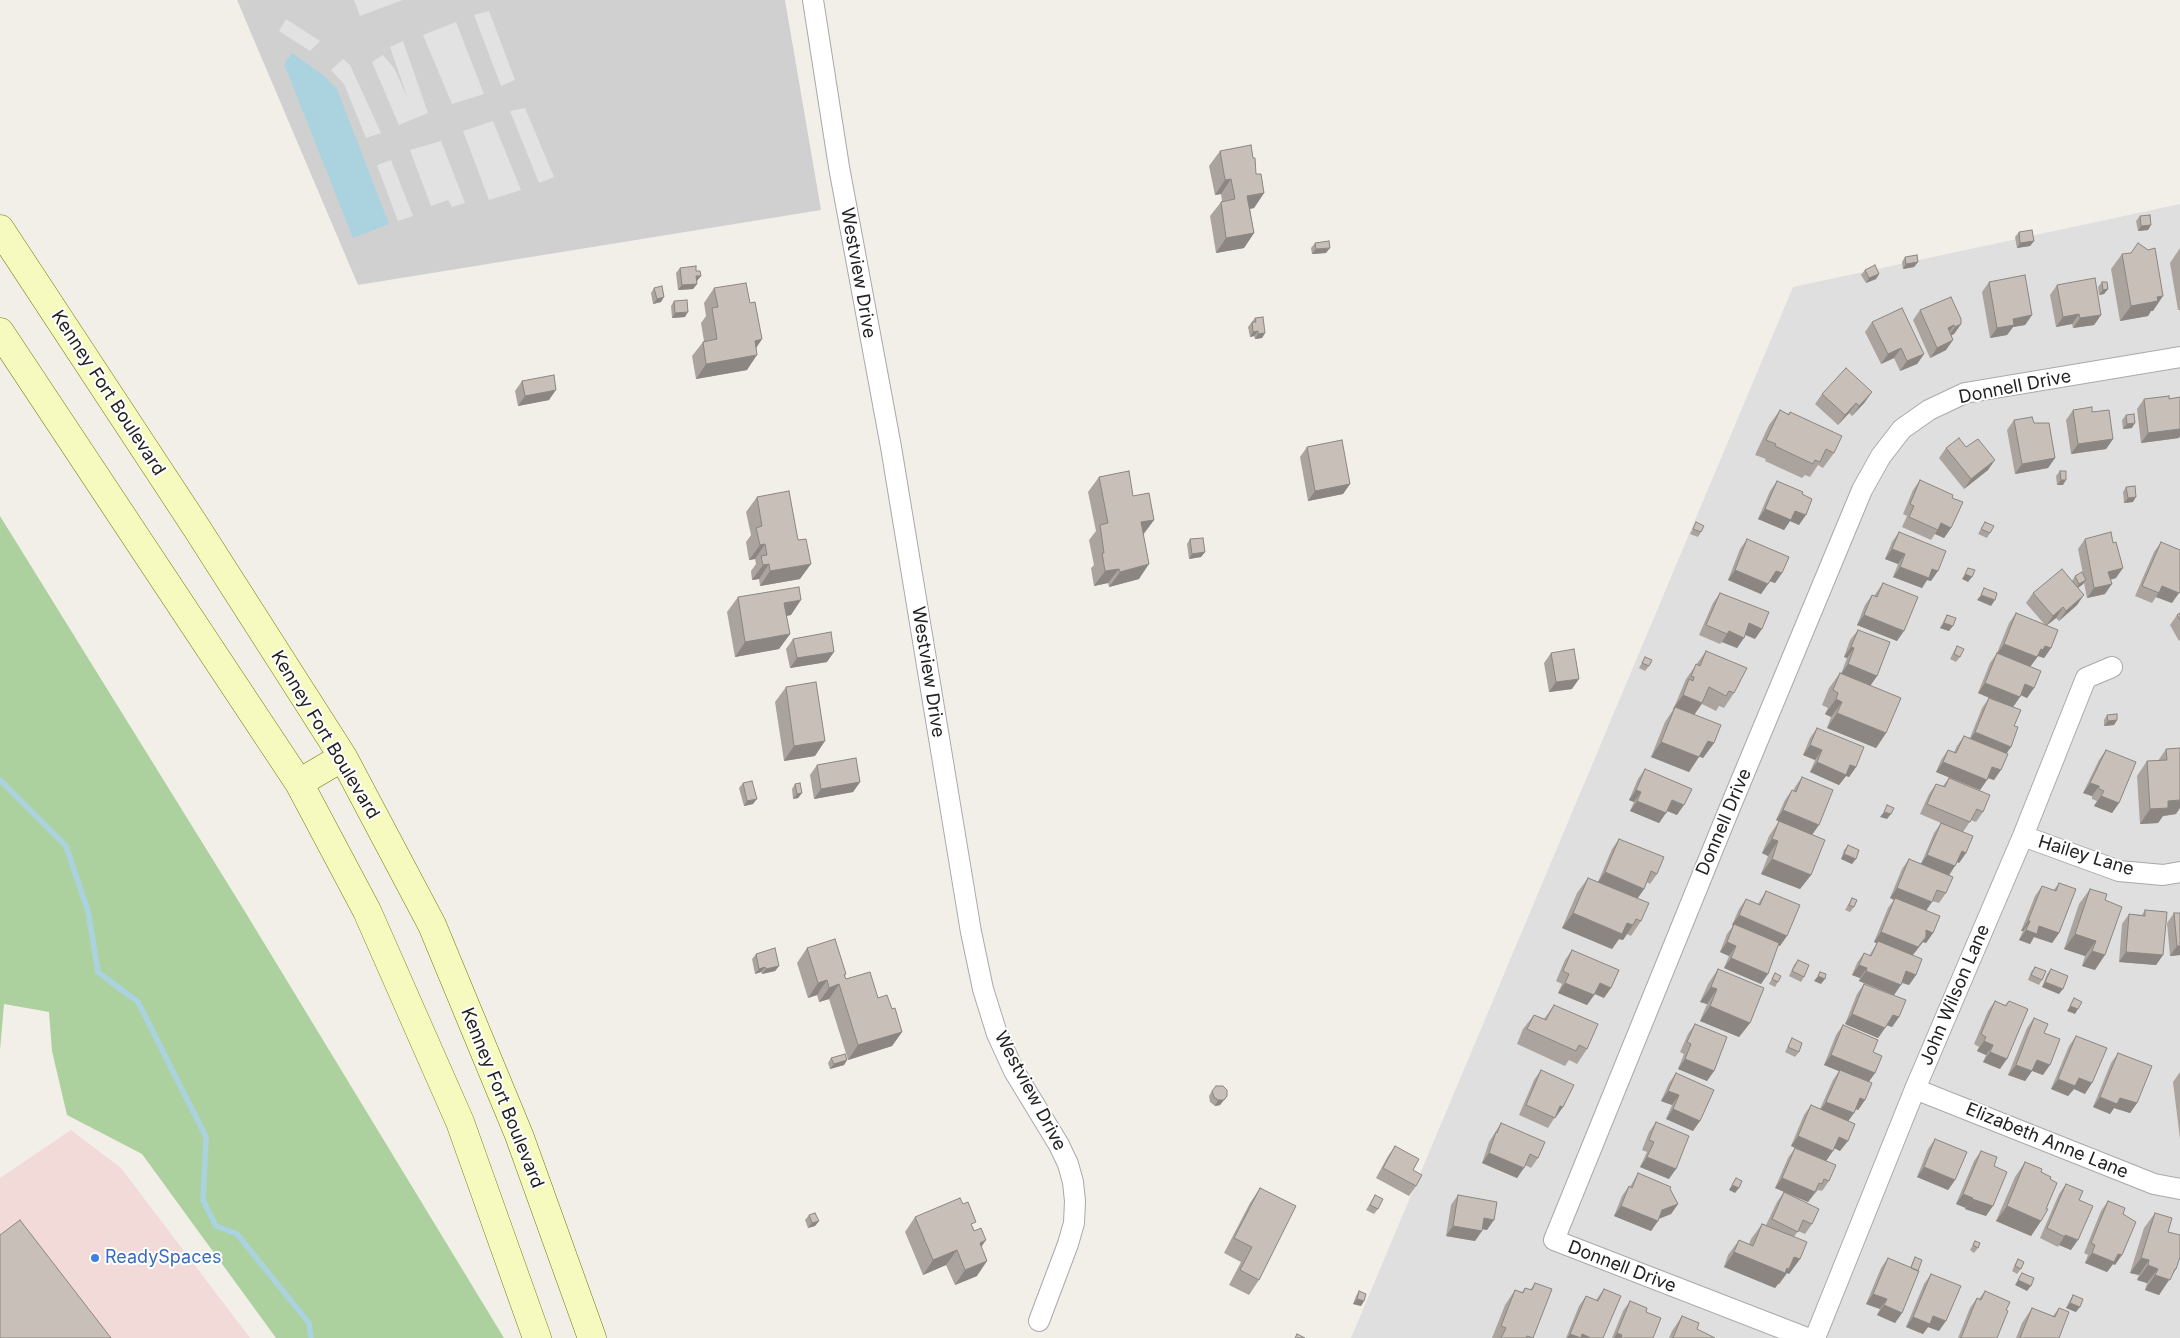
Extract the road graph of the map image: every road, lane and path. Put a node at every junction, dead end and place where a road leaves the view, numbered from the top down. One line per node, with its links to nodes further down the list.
1 (813, 0): 12 (street, Westview Drive)
2 (0, 229): 6 (main road, Kenney Fort Boulevard)
3 (0, 332): 7 (main road)
4 (2180, 357): 15 (street, Donnell Drive)
5 (2112, 667): 8 (street, John Wilson Lane)
6 (343, 757): 7 (main road); 14 (main road, Kenney Fort Boulevard)
7 (299, 783): 13 (main road)
8 (2022, 836): 9 (street, Hailey Lane); 10 (street, John Wilson Lane)
9 (2180, 872)
10 (1915, 1089): 11 (street, Elizabeth Anne Lane); 16 (street, John Wilson Lane)
11 (2180, 1189)
12 (1039, 1321)
13 (537, 1338)
14 (592, 1338)
15 (1807, 1338)
16 (1815, 1338)

